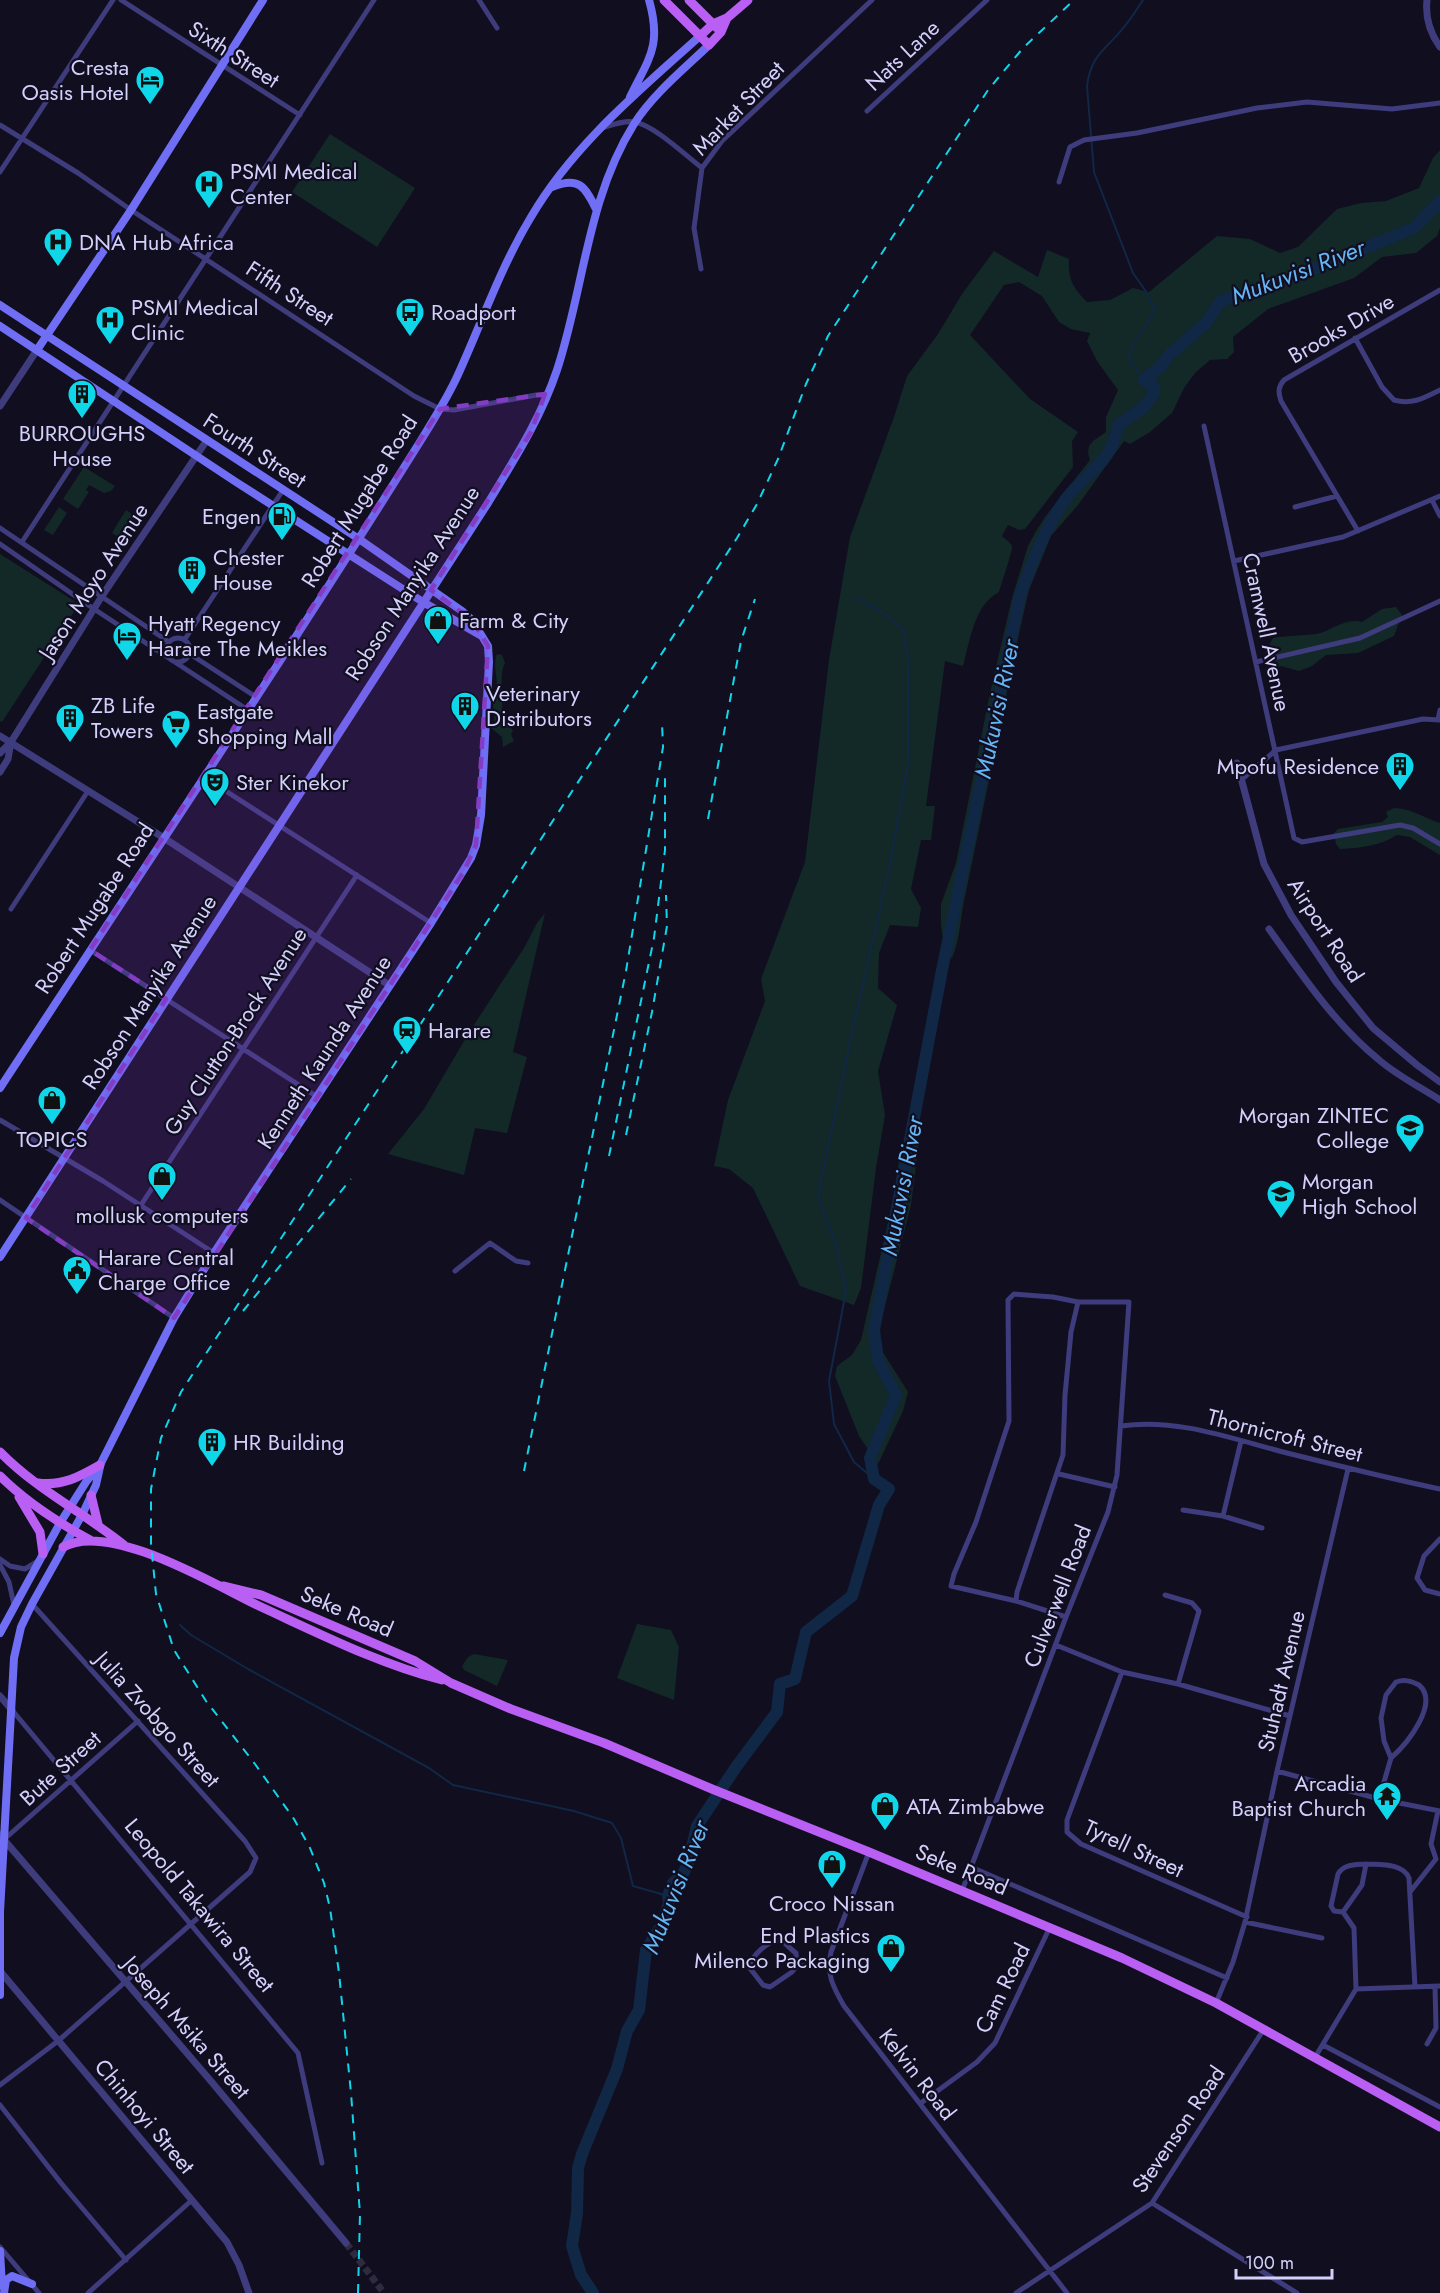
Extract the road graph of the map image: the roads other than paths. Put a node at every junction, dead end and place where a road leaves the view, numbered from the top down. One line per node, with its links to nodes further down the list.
1 (113, 0): 28 (street)
2 (121, 0): 20 (street, Sixth Street)
3 (263, 0): 20 (main road)
4 (374, 0): 24 (street)
5 (478, 0): 15 (street)
6 (649, 0): 21 (main road)
7 (664, 0): 17 (main road)
8 (689, 0): 14 (main road)
9 (748, 0): 13 (main road, Robert Mugabe Road)
10 (872, 0): 29 (street, Market Street)
11 (987, 0): 23 (street, Nats Lane)
12 (1427, 0): 19 (street)
13 (727, 18): 14 (main road, Robert Mugabe Road); 16 (main road, Robert Mugabe Road)
14 (713, 24): 16 (main road); 17 (main road, Robert Mugabe Road)
15 (497, 28)
16 (721, 33): 18 (main road, Robson Manyika Avenue)
17 (700, 36): 18 (main road); 21 (main road, Robert Mugabe Road)
18 (709, 45): 25 (main road, Robson Manyika Avenue)
19 (1440, 47)
20 (223, 67): 24 (street, Sixth Street); 34 (main road)
21 (628, 101): 27 (main road, Robert Mugabe Road)
22 (1440, 103): 31 (street)
23 (867, 111)
24 (300, 116): 35 (street)
25 (635, 122): 27 (street); 29 (street); 33 (main road, Robson Manyika Avenue)
26 (0, 125): 28 (street, Fifth Street)
27 (602, 128): 32 (main road, Robert Mugabe Road)
28 (22, 138): 30 (street); 34 (street, Fifth Street)
29 (702, 168): 36 (street, Market Street)
30 (0, 172)
31 (1059, 182)
32 (550, 188): 33 (main road); 48 (main road, Robert Mugabe Road)
33 (596, 209): 45 (main road, Robson Manyika Avenue)
34 (131, 210): 35 (street, Fifth Street); 40 (main road)
35 (206, 259): 43 (street); 48 (street, Fifth Street)
36 (701, 269)
37 (1440, 290): 41 (street, Brooks Drive)
38 (0, 305): 40 (main road, Fourth Street)
39 (0, 326): 42 (main road)
40 (47, 334): 42 (main road); 43 (main road, Fourth Street)
41 (1356, 338): 44 (street); 53 (street, Brooks Drive)
42 (37, 350): 46 (main road); 47 (street)
43 (124, 386): 46 (street); 50 (main road, Fourth Street)
44 (1440, 390)
45 (548, 395): 48 (street); 66 (main road, Robson Manyika Avenue)
46 (114, 401): 51 (main road); 62 (street)
47 (0, 406)
48 (440, 409): 61 (main road, Robert Mugabe Road)
49 (1204, 426): 65 (street, Cramwell Avenue)
50 (207, 440): 51 (street, Jason Moyo Avenue); 52 (main road, Fourth Street)
51 (197, 455): 56 (main road); 67 (street, Jason Moyo Avenue)
52 (283, 490): 56 (street); 61 (main road, Fourth Street)
53 (1337, 496): 57 (street); 60 (street, Brooks Drive)
54 (1440, 496): 55 (street)
55 (1432, 500): 58 (street); 60 (street)
56 (273, 506): 64 (main road); 72 (street)
57 (1295, 507)
58 (1440, 516)
59 (0, 528): 62 (street)
60 (1358, 531): 65 (street)
61 (358, 539): 64 (main road, Robert Mugabe Road); 66 (main road, Fourth Street)
62 (22, 542): 67 (street)
63 (0, 544): 70 (street)
64 (350, 554): 69 (main road); 77 (main road, Robert Mugabe Road)
65 (1234, 561): 76 (street, Cramwell Avenue)
66 (431, 590): 69 (main road, Robson Manyika Avenue); 71 (main road, Fourth Street)
67 (102, 596): 70 (street, Jason Moyo Avenue); 73 (street)
68 (1440, 601): 76 (street)
69 (423, 602): 71 (main road); 90 (main road, Robson Manyika Avenue)
70 (94, 609): 75 (street); 82 (street, Jason Moyo Avenue)
71 (480, 635): 96 (main road, Kenneth Kaunda Avenue)
72 (185, 639): 73 (street); 74 (street)
73 (169, 642): 75 (street)
74 (190, 654): 75 (street); 77 (street)
75 (172, 660): 78 (street)
76 (1256, 662): 83 (street, Cramwell Avenue)
77 (256, 698): 78 (main road, Robert Mugabe Road)
78 (248, 710): 87 (main road, Robert Mugabe Road)
79 (1440, 710): 80 (street)
80 (1439, 720): 83 (street)
81 (0, 736): 82 (street)
82 (11, 742): 84 (street, Jason Moyo Avenue); 86 (street, Jason Moyo Avenue); 89 (street)
83 (1276, 750): 88 (street); 92 (street, Cramwell Avenue)
84 (0, 753)
85 (1237, 763): 88 (street, Airport Road)
86 (0, 772)
87 (204, 777): 90 (street); 91 (main road, Robert Mugabe Road)
88 (1241, 780): 103 (street, Airport Road)
89 (88, 791): 91 (street); 95 (street)
90 (279, 825): 93 (street); 94 (main road, Robson Manyika Avenue)
91 (164, 838): 94 (street); 99 (main road, Robert Mugabe Road)
92 (1440, 844)
93 (357, 874): 96 (street); 98 (street, Guy Clutton-Brock Avenue)
94 (239, 888): 98 (street); 101 (main road, Robson Manyika Avenue)
95 (11, 909)
96 (431, 922): 100 (main road, Kenneth Kaunda Avenue)
97 (1269, 929): 106 (street, Airport Road)
98 (315, 938): 100 (street); 102 (street, Guy Clutton-Brock Avenue)
99 (90, 950): 101 (street); 104 (main road, Robert Mugabe Road)
100 (389, 985): 105 (main road, Kenneth Kaunda Avenue)
101 (166, 999): 102 (street); 108 (main road, Robson Manyika Avenue)
102 (242, 1050): 105 (street); 110 (street, Guy Clutton-Brock Avenue)
103 (1440, 1082)
104 (0, 1088)
105 (316, 1096): 112 (main road, Kenneth Kaunda Avenue)
106 (1440, 1100)
107 (0, 1120): 108 (street)
108 (65, 1160): 110 (street); 111 (main road, Robson Manyika Avenue)
109 (0, 1200): 111 (street)
110 (141, 1205): 112 (street)
111 (26, 1218): 113 (main road, Robson Manyika Avenue); 117 (street)
112 (214, 1253): 117 (main road, Kenneth Kaunda Avenue)
113 (0, 1257)
114 (528, 1263): 115 (street)
115 (455, 1271)
116 (1078, 1302): 118 (street, Culverwell Road); 123 (street); 147 (street)
117 (174, 1318): 121 (main road, Kenneth Kaunda Avenue)
118 (1120, 1426): 119 (street, Thornicroft Street); 126 (street, Culverwell Road)
119 (1241, 1441): 122 (street, Thornicroft Street); 133 (street)
120 (0, 1452): 125 (main road)
121 (100, 1465): 125 (main road); 129 (main road); 130 (main road)
122 (1348, 1469): 127 (street, Thornicroft Street); 157 (street, Stuhadt Avenue)
123 (1059, 1474): 126 (street); 147 (street)
124 (0, 1476): 128 (main road)
125 (36, 1482): 130 (main road)
126 (1115, 1487): 150 (street, Culverwell Road)
127 (1440, 1489)
128 (16, 1491): 134 (main road); 142 (main road)
129 (92, 1495): 132 (main road); 135 (main road)
130 (71, 1506): 132 (main road); 134 (main road)
131 (1183, 1510): 133 (street)
132 (83, 1513): 135 (main road); 137 (main road)
133 (1224, 1516): 136 (street)
134 (60, 1523): 137 (main road); 142 (main road)
135 (98, 1524): 140 (main road)
136 (1262, 1528)
137 (73, 1530): 139 (main road); 141 (main road)
138 (1440, 1539): 145 (street)
139 (92, 1541): 140 (main road); 141 (main road)
140 (126, 1546): 165 (main road, Seke Road)
141 (63, 1547): 148 (main road)
142 (41, 1557): 143 (street); 149 (main road)
143 (0, 1559)
144 (0, 1565): 149 (street)
145 (1440, 1594)
146 (1165, 1595): 154 (street)
147 (1016, 1601): 150 (street)
148 (32, 1604): 156 (main road); 158 (street, Julia Zvobgo Street)
149 (14, 1606): 151 (main road)
150 (1066, 1617): 152 (street, Culverwell Road)
151 (0, 1633)
152 (1056, 1645): 153 (street); 167 (street, Culverwell Road)
153 (1122, 1672): 154 (street); 171 (street, Tyrell Street)
154 (1178, 1684): 157 (street)
155 (0, 1696): 156 (street, Leopold Takawira Street)
156 (12, 1710): 161 (street, Leopold Takawira Street); 164 (main road)
157 (1290, 1716): 160 (street, Stuhadt Avenue)
158 (138, 1721): 161 (street, Bute Street); 172 (street, Julia Zvobgo Street)
159 (1392, 1758): 159 (street); 162 (street)
160 (1277, 1771): 162 (street); 171 (street, Stuhadt Avenue)
161 (71, 1780): 164 (street, Bute Street); 172 (street, Leopold Takawira Street)
162 (1379, 1799): 163 (street)
163 (1439, 1811): 169 (street)
164 (1, 1839): 177 (main road); 179 (street, Joseph Msika Street)
165 (870, 1851): 168 (main road, Seke Road); 176 (street)
166 (1366, 1864): 169 (street); 170 (street); 170 (street)
167 (971, 1867): 168 (street, Culverwell Road); 178 (street)
168 (962, 1891): 173 (main road, Seke Road)
169 (1410, 1892): 181 (street)
170 (1343, 1912): 182 (street)
171 (1246, 1919): 174 (street); 178 (street, Stuhadt Avenue)
172 (191, 1923): 179 (street); 195 (street, Leopold Takawira Street)
173 (1050, 1927): 184 (main road, Seke Road); 191 (street, Cam Road)
174 (1322, 1938)
175 (797, 1965): 175 (street); 176 (street)
176 (828, 1966): 191 (street, Kelvin Road)
177 (1, 1972): 183 (main road); 186 (street, Chinhoyi Street)
178 (1227, 1978): 184 (street, Stuhadt Avenue)
179 (124, 1982): 186 (street); 198 (street, Joseph Msika Street)
180 (1438, 1986): 181 (street); 188 (street)
181 (1414, 1987): 182 (street)
182 (1356, 1989): 187 (street)
183 (0, 1995)
184 (1216, 2003): 185 (main road, Seke Road)
185 (1264, 2029): 189 (main road, Seke Road); 197 (street, Stevenson Road)
186 (58, 2041): 190 (street); 196 (street, Chinhoyi Street)
187 (1323, 2044): 189 (street); 193 (street)
188 (1427, 2044)
189 (1314, 2059): 194 (main road, Seke Road)
190 (0, 2085)
191 (921, 2103): 201 (street, Kelvin Road)
192 (0, 2105): 200 (street)
193 (1440, 2107)
194 (1440, 2127)
195 (322, 2163)
196 (192, 2200): 200 (street); 206 (street, Chinhoyi Street)
197 (1152, 2203): 201 (street, Stevenson Road); 209 (street)
198 (346, 2243)
199 (0, 2249): 202 (street); 203 (main road)
200 (126, 2260): 205 (street)
201 (1049, 2270): 207 (street, Stevenson Road); 208 (street, Kelvin Road)
202 (32, 2284): 203 (main road); 204 (street)
203 (3, 2293)
204 (39, 2293)
205 (88, 2293)
206 (249, 2293)
207 (1016, 2293)
208 (1067, 2293)
209 (1297, 2293)

